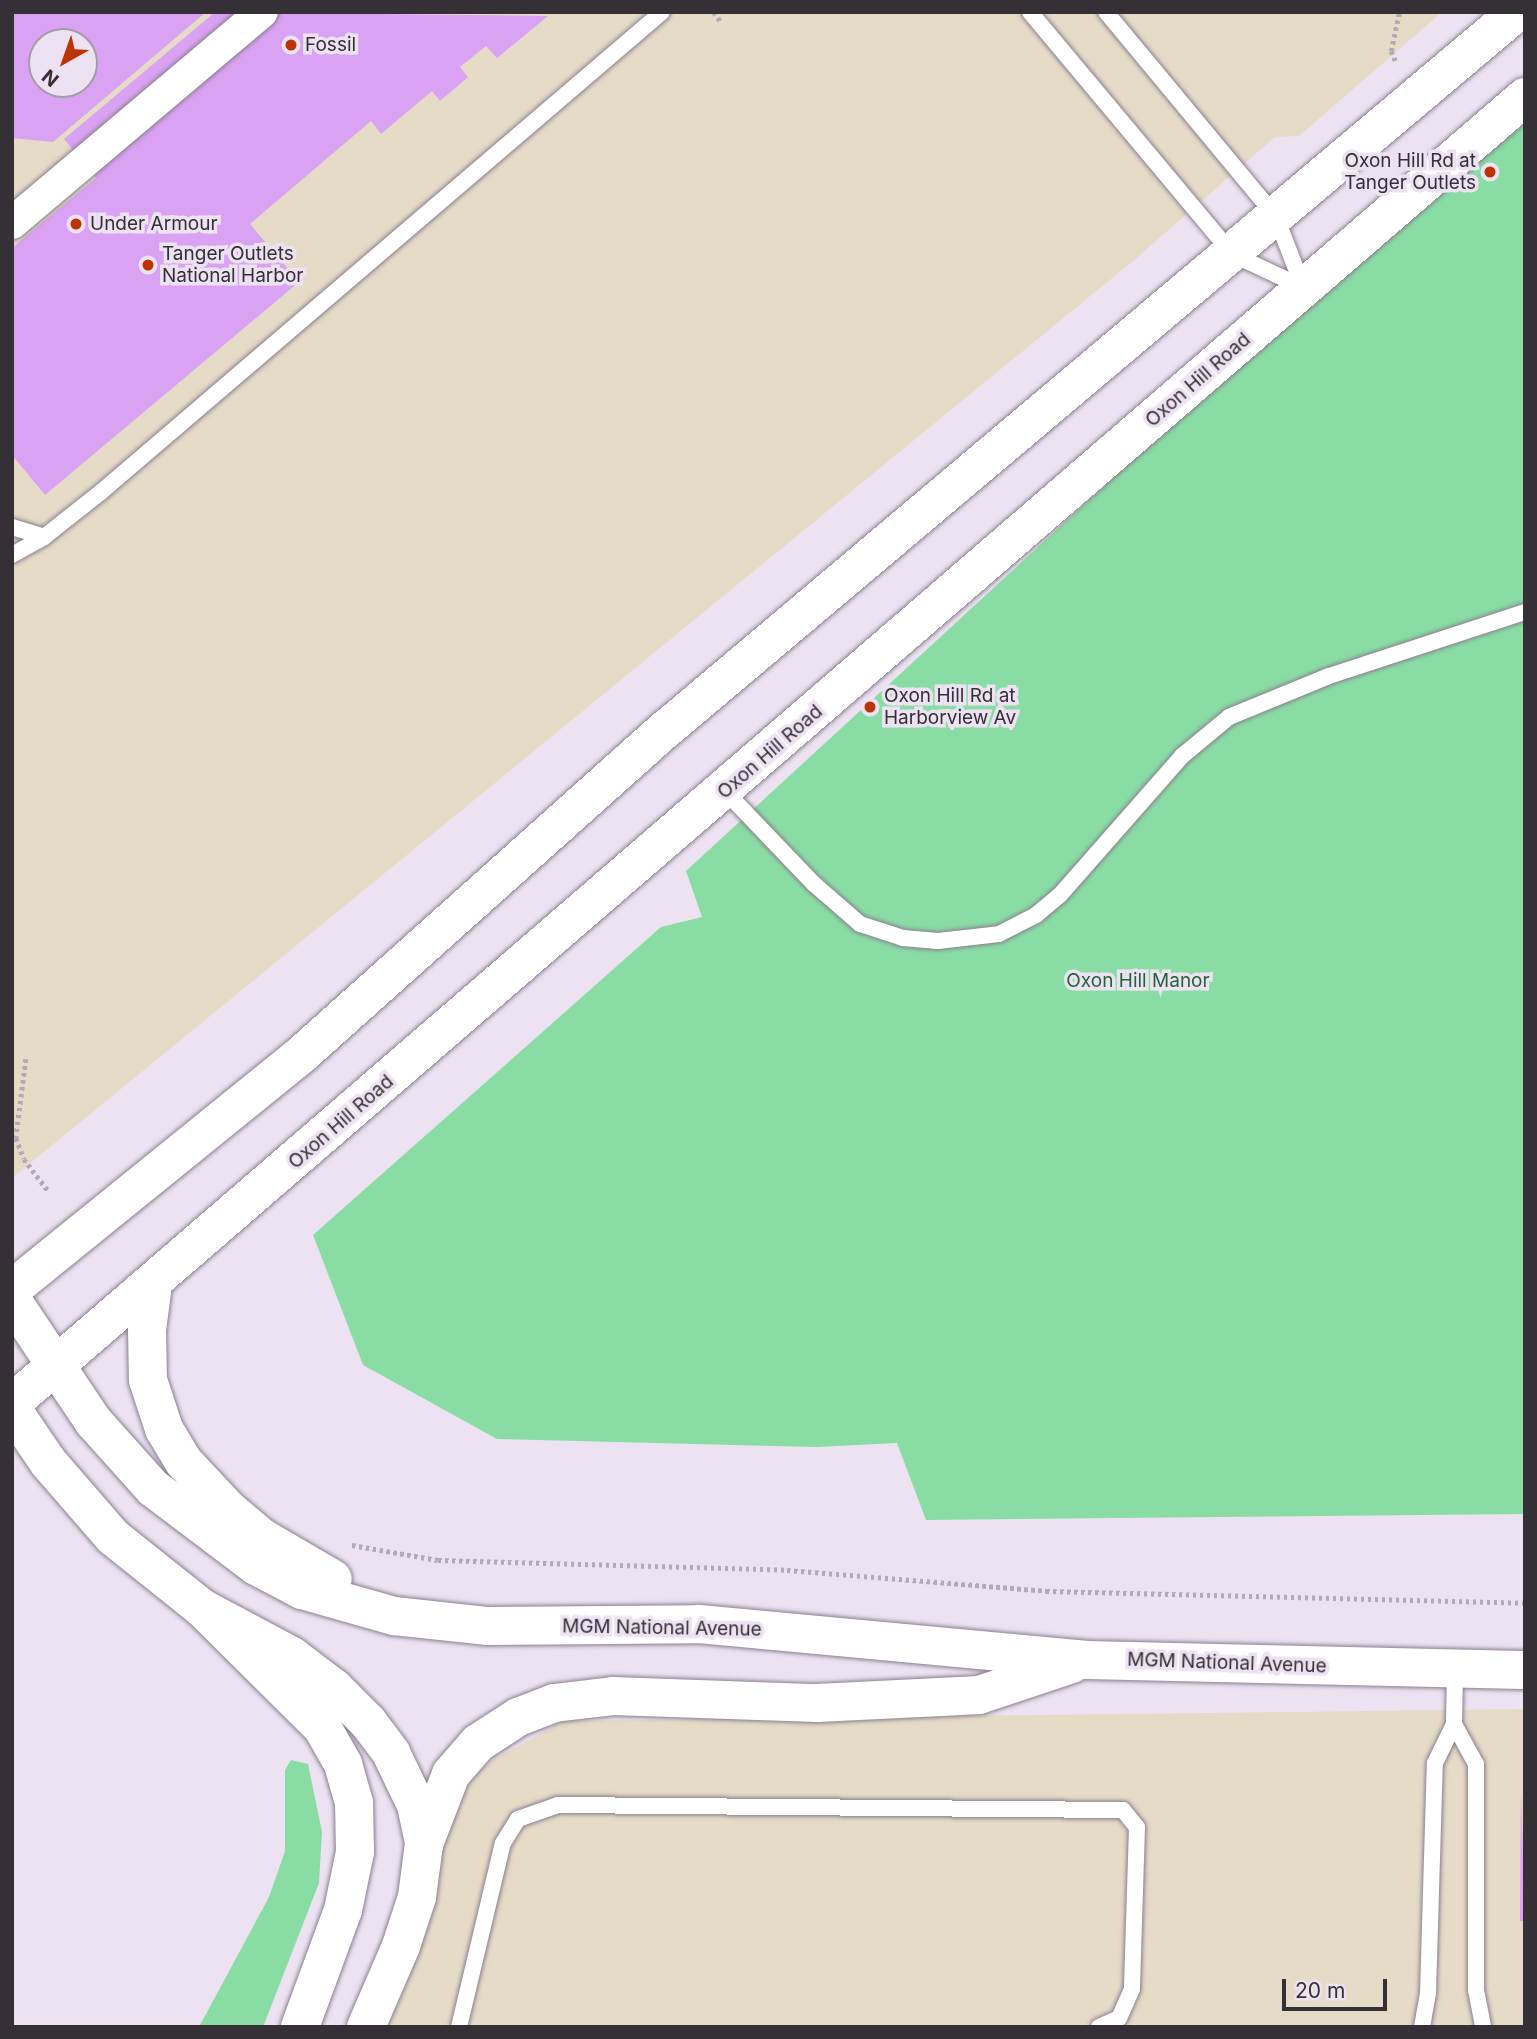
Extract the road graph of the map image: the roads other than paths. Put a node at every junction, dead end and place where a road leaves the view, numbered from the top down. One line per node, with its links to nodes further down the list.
1 (262, 12): 7 (street)
2 (662, 12): 12 (lane)
3 (1030, 12): 9 (lane)
4 (1106, 12): 8 (lane)
5 (1517, 12): 8 (main road)
6 (1525, 97): 10 (main road, Oxon Hill Road)
7 (15, 214)
8 (1276, 217): 9 (main road); 10 (lane)
9 (1232, 254): 10 (lane); 17 (main road)
10 (1303, 287): 15 (main road, Oxon Hill Road)
11 (12, 527): 12 (lane)
12 (44, 537): 13 (lane)
13 (12, 555)
14 (1525, 612): 15 (lane)
15 (725, 790): 16 (main road, Oxon Hill Road)
16 (153, 1284): 19 (main road, Oxon Hill Road); 23 (main road)
17 (12, 1289)
18 (12, 1300): 19 (main road, MGM National Avenue)
19 (54, 1368): 20 (main road, Oxon Hill Road); 23 (main road, MGM National Avenue)
20 (12, 1403)
21 (12, 1409): 22 (main road)
22 (202, 1608): 28 (main road); 29 (main road)
23 (394, 1616): 24 (main road, MGM National Avenue)
24 (1084, 1660): 25 (main road, MGM National Avenue); 28 (main road)
25 (1455, 1670): 26 (main road, MGM National Avenue); 27 (lane)
26 (1525, 1670)
27 (1454, 1724): 33 (lane); 34 (lane)
28 (424, 1844): 30 (main road)
29 (300, 2027)
30 (366, 2027)
31 (459, 2027): 32 (lane)
32 (1099, 2027)
33 (1422, 2027)
34 (1483, 2027)

